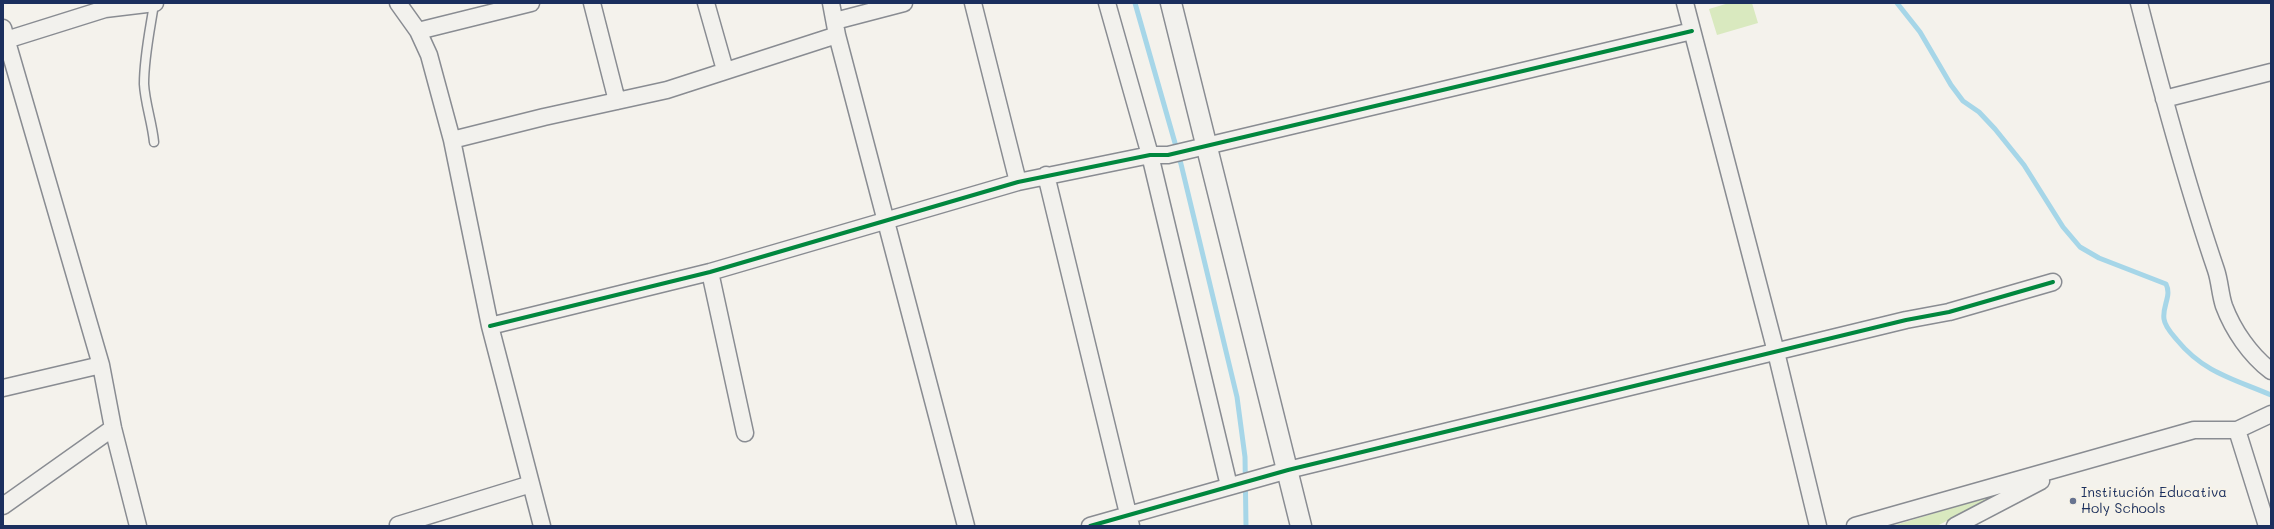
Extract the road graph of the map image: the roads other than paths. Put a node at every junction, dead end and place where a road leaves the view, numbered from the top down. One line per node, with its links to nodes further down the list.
1 (154, 3): 16 (street); 22 (lane)
2 (398, 3): 14 (street)
3 (531, 3): 14 (street)
4 (592, 3): 20 (street)
5 (706, 3): 17 (street)
6 (830, 3): 13 (street)
7 (904, 3): 13 (street)
8 (973, 3): 26 (street)
9 (1107, 3): 24 (street)
10 (1171, 3): 23 (street)
11 (1685, 3): 15 (street)
12 (2139, 3): 19 (street)
13 (836, 28): 17 (street); 27 (street)
14 (418, 31): 21 (street)
15 (1692, 31): 23 (street); 31 (street)
16 (4, 36): 32 (street)
17 (725, 70): 20 (street)
18 (2271, 72): 19 (street)
19 (2164, 99): 33 (street)
20 (617, 101): 21 (street)
21 (452, 140): 30 (street)
22 (154, 142)
23 (1208, 145): 24 (street); 40 (street)
24 (1150, 155): 25 (street); 42 (street)
25 (1046, 175): 26 (street); 44 (street)
26 (1018, 182): 27 (street)
27 (886, 220): 28 (street); 48 (street)
28 (710, 272): 30 (street); 38 (street)
29 (2053, 282): 31 (street)
30 (490, 326): 41 (street)
31 (1776, 352): 40 (street); 51 (street)
32 (101, 365): 34 (street); 36 (street)
33 (2271, 371)
34 (3, 388)
35 (2271, 414): 37 (street)
36 (113, 428): 43 (street); 46 (street)
37 (2238, 430): 39 (street); 54 (street)
38 (745, 433)
39 (2069, 466): 52 (street); 53 (street)
40 (1288, 470): 42 (street); 50 (street)
41 (531, 484): 45 (street); 47 (street)
42 (1229, 486): 44 (street)
43 (3, 506)
44 (1129, 520): 49 (street)
45 (398, 525)
46 (138, 526)
47 (542, 526)
48 (966, 526)
49 (1090, 526)
50 (1301, 526)
51 (1818, 526)
52 (1855, 526)
53 (1955, 526)
54 (2267, 526)

